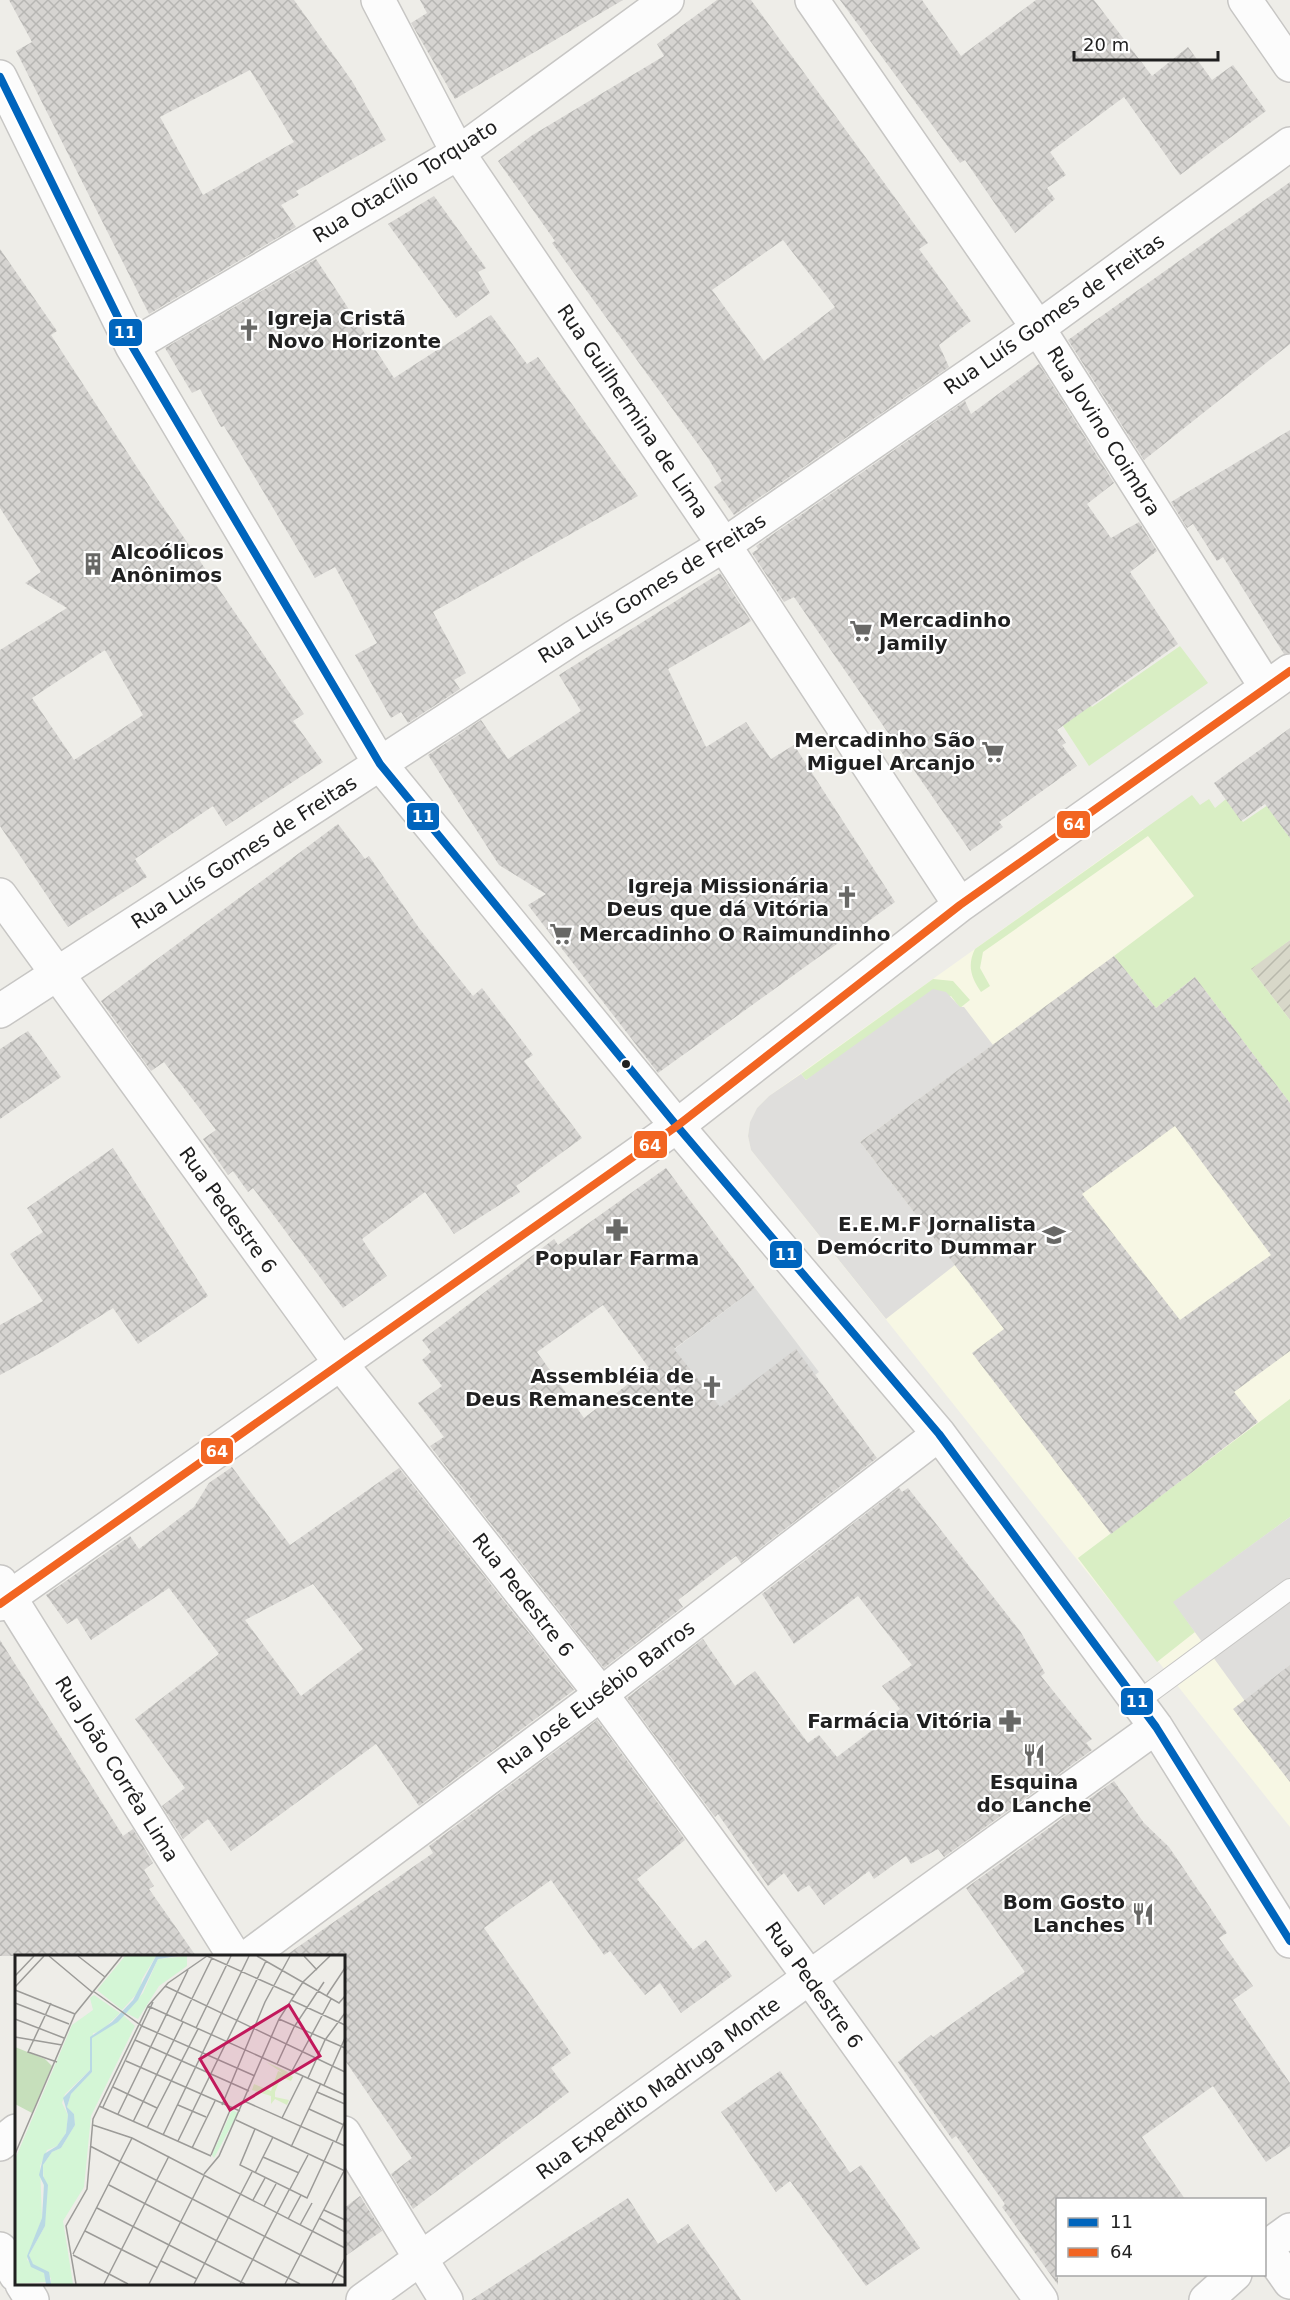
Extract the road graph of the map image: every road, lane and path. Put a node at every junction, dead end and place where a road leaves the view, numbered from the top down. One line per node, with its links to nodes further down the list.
1 (378, 0): 8 (street, Rua Guilhermina de Lima)
2 (667, 0): 8 (street, Rua Otacílio Torquato)
3 (813, 0): 9 (street, Rua Jovino Coimbra)
4 (1245, 0): 5 (street)
5 (1290, 65)
6 (0, 77): 10 (street)
7 (1290, 144): 9 (street, Rua Luís Gomes de Freitas)
8 (458, 153): 10 (street, Rua Otacílio Torquato); 11 (street, Rua Guilhermina de Lima)
9 (1038, 328): 11 (street, Rua Luís Gomes de Freitas); 12 (street, Rua Jovino Coimbra)
10 (132, 346): 13 (street)
11 (724, 545): 13 (street, Rua Luís Gomes de Freitas); 15 (street, Rua Guilhermina de Lima)
12 (1278, 679): 15 (street)
13 (381, 764): 16 (street, Rua Luís Gomes de Freitas); 18 (street)
14 (0, 895): 16 (street, Rua Pedestre 6)
15 (960, 905): 18 (street)
16 (55, 975): 17 (street, Rua Luís Gomes de Freitas); 19 (street, Rua Pedestre 6)
17 (0, 1011)
18 (677, 1126): 19 (street); 20 (street)
19 (341, 1364): 22 (street); 23 (street, Rua Pedestre 6)
20 (939, 1434): 23 (street, Rua José Eusébio Barros); 24 (street)
21 (1290, 1589): 24 (lane)
22 (3, 1594): 26 (street, Rua João Corrêa Lima)
23 (601, 1694): 27 (street, Rua José Eusébio Barros); 28 (street, Rua Pedestre 6)
24 (1147, 1714): 25 (street); 28 (street, Rua Expedito Madruga Monte)
25 (1288, 1935)
26 (233, 1955)
27 (250, 1955)
28 (810, 1978): 34 (street, Rua Expedito Madruga Monte); 42 (street, Rua Pedestre 6)
29 (15, 2132): 31 (street)
30 (345, 2135): 34 (street)
31 (0, 2144)
32 (1273, 2243): 37 (street)
33 (0, 2249): 35 (street)
34 (422, 2260): 40 (street, Rua Expedito Madruga Monte); 41 (street)
35 (15, 2273)
36 (1233, 2276): 43 (street)
37 (1290, 2282)
38 (23, 2285): 39 (street)
39 (32, 2300)
40 (363, 2300)
41 (447, 2300)
42 (1041, 2300)
43 (1206, 2300)

